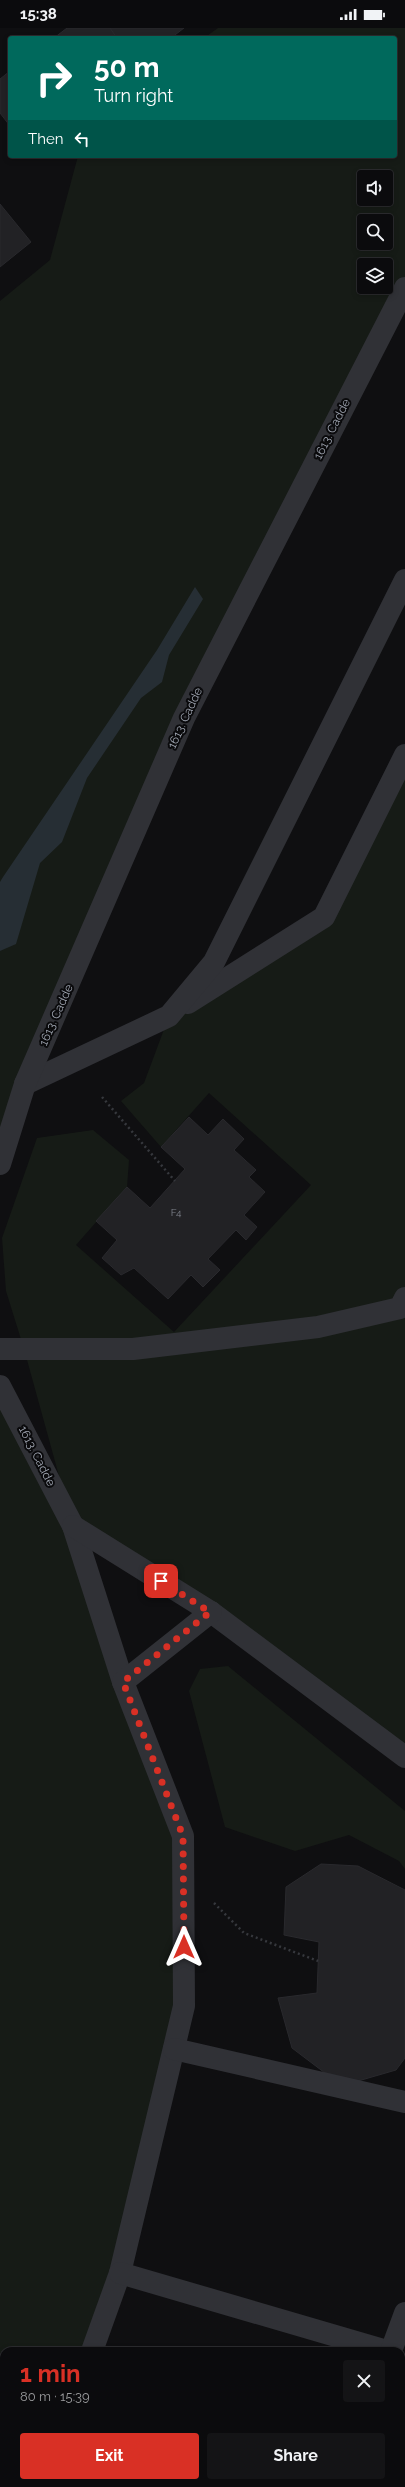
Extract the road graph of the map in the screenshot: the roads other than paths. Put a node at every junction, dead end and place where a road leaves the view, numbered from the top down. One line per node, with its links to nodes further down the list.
1 (405, 288): 5 (street, 1613. Cadde)
2 (405, 580): 4 (street)
3 (405, 755): 4 (street)
4 (169, 1016): 5 (street)
5 (25, 1084): 6 (street, 1613. Cadde)
6 (0, 1164)
7 (405, 1298): 8 (street)
8 (0, 1349)
9 (0, 1386): 10 (street, 1613. Cadde)
10 (73, 1526): 11 (street); 12 (street, 1613. Cadde)
11 (210, 1612): 12 (street); 13 (street)
12 (123, 1682): 14 (street, 1613. Cadde)
13 (405, 1757)
14 (174, 2049): 15 (street); 16 (street, 1613. Cadde)
15 (405, 2102)
16 (120, 2273): 18 (street, 1613. Cadde); 19 (street)
17 (405, 2313): 20 (street)
18 (93, 2347)
19 (373, 2347)
20 (392, 2347)

